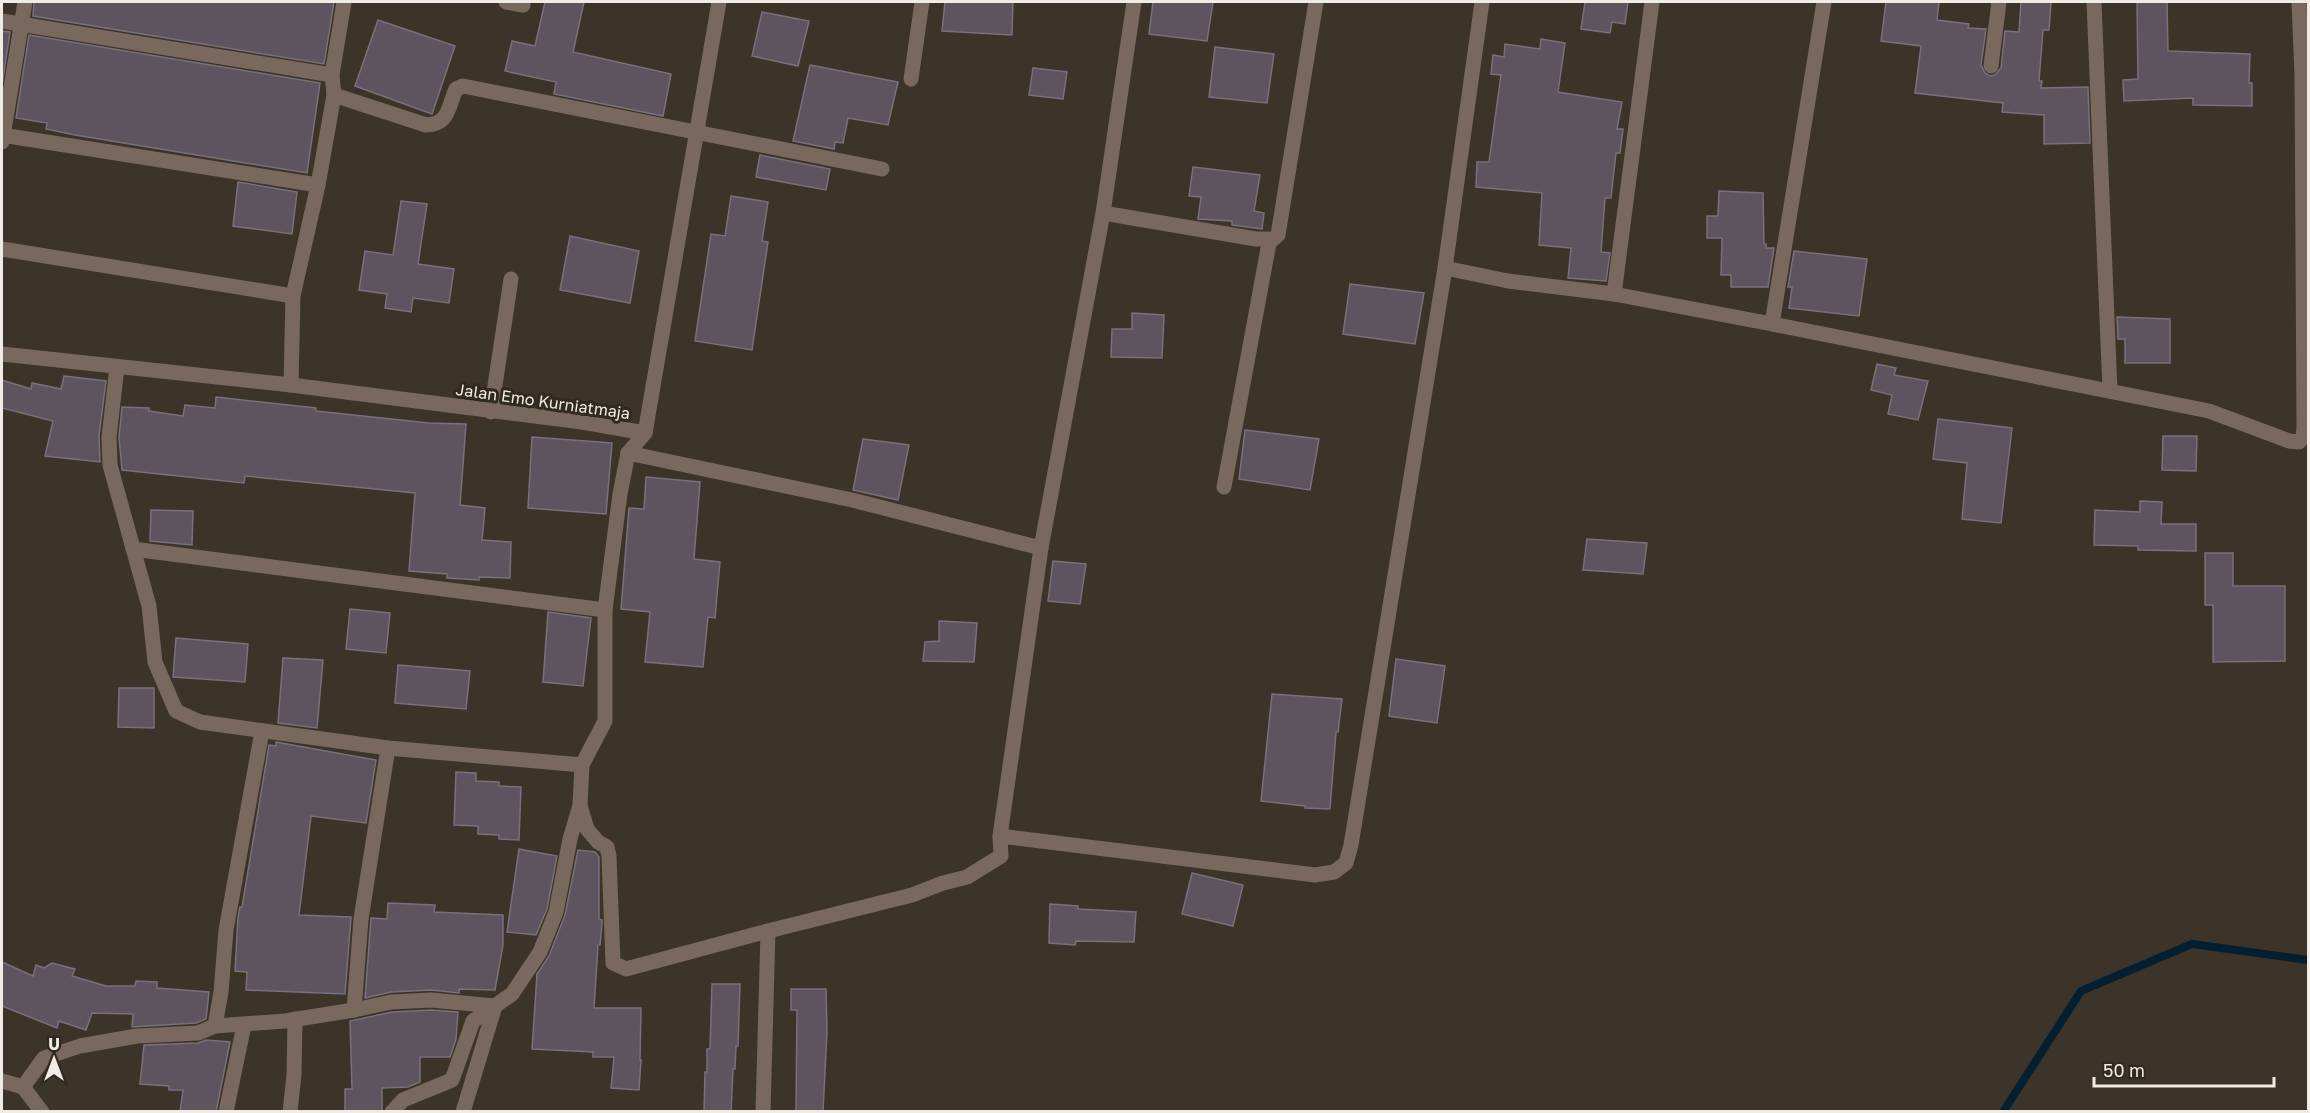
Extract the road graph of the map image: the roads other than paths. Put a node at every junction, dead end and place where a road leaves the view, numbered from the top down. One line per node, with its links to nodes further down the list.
1 (25, 2): 16 (street)
2 (344, 2): 18 (street)
3 (506, 2): 14 (street)
4 (719, 2): 21 (street, Jalan Emo Kurniatmaja)
5 (922, 2): 19 (street)
6 (1134, 2): 25 (street)
7 (1316, 2): 26 (street)
8 (1482, 2): 28 (street)
9 (1652, 2): 30 (street)
10 (1824, 2): 32 (street)
11 (2000, 2): 17 (street)
12 (2094, 2): 36 (street)
13 (2299, 2): 36 (street)
14 (522, 5)
15 (2, 21): 16 (street)
16 (21, 24): 18 (street); 22 (street)
17 (1991, 66)
18 (332, 75): 20 (street)
19 (911, 79)
20 (334, 95): 21 (street); 24 (street)
21 (696, 133): 23 (street); 38 (street, Jalan Emo Kurniatmaja)
22 (2, 138): 24 (street)
23 (882, 169)
24 (318, 185): 31 (street)
25 (1103, 213): 26 (street); 41 (street)
26 (1269, 243): 40 (street)
27 (2, 249): 31 (street)
28 (1445, 268): 30 (street); 48 (street)
29 (511, 279): 37 (street)
30 (1614, 294): 32 (street)
31 (293, 296): 35 (street)
32 (1772, 324): 36 (street)
33 (2, 354): 34 (street, Jalan Emo Kurniatmaja)
34 (117, 367): 35 (street, Jalan Emo Kurniatmaja); 42 (street)
35 (291, 386): 37 (street, Jalan Emo Kurniatmaja)
36 (2110, 391)
37 (491, 412): 38 (street, Jalan Emo Kurniatmaja)
38 (645, 433): 39 (street)
39 (627, 453): 41 (street); 43 (street)
40 (1224, 487)
41 (1041, 548): 48 (street)
42 (134, 549): 43 (street); 44 (street)
43 (605, 610): 46 (street)
44 (262, 731): 45 (street); 54 (street)
45 (388, 748): 46 (street); 51 (street)
46 (582, 765): 47 (street)
47 (580, 805): 49 (street); 50 (street)
48 (1000, 836): 49 (street)
49 (768, 931): 62 (street)
50 (495, 1006): 51 (street); 60 (street); 61 (street)
51 (354, 1010): 52 (street)
52 (295, 1020): 53 (street); 59 (street)
53 (244, 1025): 54 (street); 58 (street)
54 (215, 1026): 56 (street)
55 (2, 1081): 56 (street)
56 (22, 1087): 57 (street)
57 (42, 1112)
58 (226, 1112)
59 (290, 1112)
60 (392, 1112)
61 (463, 1112)
62 (763, 1112)

